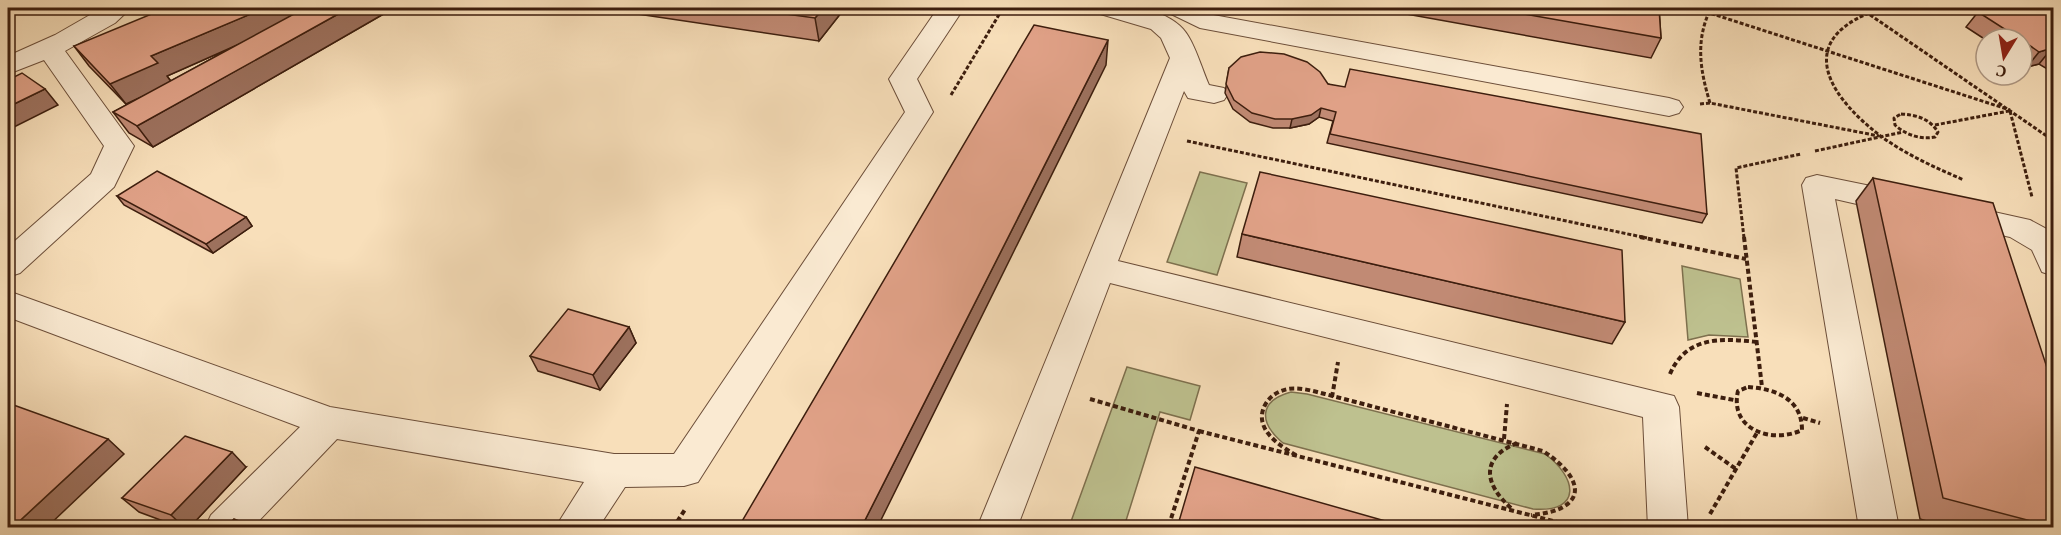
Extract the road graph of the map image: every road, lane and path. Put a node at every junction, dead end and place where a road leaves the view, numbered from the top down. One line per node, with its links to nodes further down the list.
1 (118, 8): 10 (lane)
2 (951, 8): 41 (lane)
3 (1106, 8): 12 (lane)
4 (1178, 8): 16 (lane)
5 (1694, 8): 8 (path)
6 (1711, 8): 8 (path)
7 (1860, 8): 9 (path)
8 (1708, 13): 11 (path); 15 (path)
9 (1869, 14): 11 (path); 17 (path)
10 (49, 48): 13 (lane); 27 (lane)
11 (1826, 51): 17 (path); 21 (path)
12 (1184, 58): 14 (lane); 20 (lane)
13 (8, 66)
14 (1214, 94)
15 (1710, 103): 16 (path); 21 (path)
16 (1669, 107)
17 (2010, 110): 18 (path); 22 (path); 24 (path)
18 (1935, 126): 19 (path); 19 (path)
19 (1903, 132): 21 (path)
20 (1153, 134): 25 (path); 28 (lane)
21 (1882, 136): 23 (path); 25 (path)
22 (2054, 141)
23 (1969, 182)
24 (2024, 200)
25 (1746, 260): 30 (path)
26 (2054, 264): 51 (lane)
27 (8, 265)
28 (1099, 268): 33 (lane); 50 (lane)
29 (8, 304): 34 (lane)
30 (1757, 342): 31 (path); 32 (path)
31 (1669, 382)
32 (1762, 387): 36 (path); 36 (path)
33 (1053, 388): 35 (path); 47 (lane)
34 (329, 422): 41 (lane); 45 (lane)
35 (1199, 431): 39 (path); 48 (path)
36 (1758, 432): 40 (path)
37 (1518, 443): 39 (path); 42 (path); 43 (path)
38 (1700, 443): 40 (path)
39 (1296, 455): 42 (path)
40 (1736, 469): 44 (path)
41 (614, 471): 46 (lane)
42 (1514, 510): 43 (path)
43 (1531, 515): 49 (path)
44 (1708, 518)
45 (225, 528)
46 (574, 528)
47 (997, 528)
48 (1168, 528)
49 (1581, 528)
50 (1668, 528)
51 (1879, 528)

